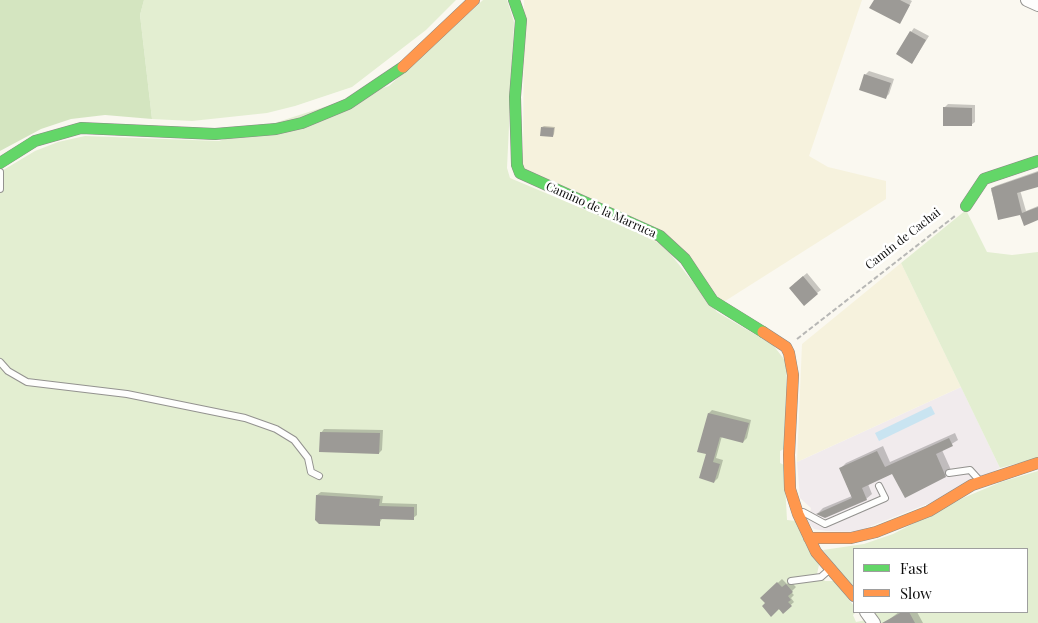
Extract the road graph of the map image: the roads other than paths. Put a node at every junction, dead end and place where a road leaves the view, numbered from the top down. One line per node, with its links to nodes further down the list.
1 (474, 0): 6 (street)
2 (514, 0): 16 (street, Camino de la Marruca)
3 (1026, 0): 4 (street)
4 (1038, 5)
5 (1038, 161): 9 (street)
6 (0, 163)
7 (0, 172): 8 (lane)
8 (0, 189)
9 (966, 206)
10 (0, 362): 13 (lane)
11 (1038, 464): 14 (street)
12 (949, 473): 14 (lane)
13 (319, 476)
14 (981, 482): 17 (street)
15 (879, 486): 16 (lane)
16 (798, 514): 17 (street)
17 (809, 538): 18 (street)
18 (831, 569): 19 (lane); 20 (street)
19 (791, 580)
20 (853, 595)

